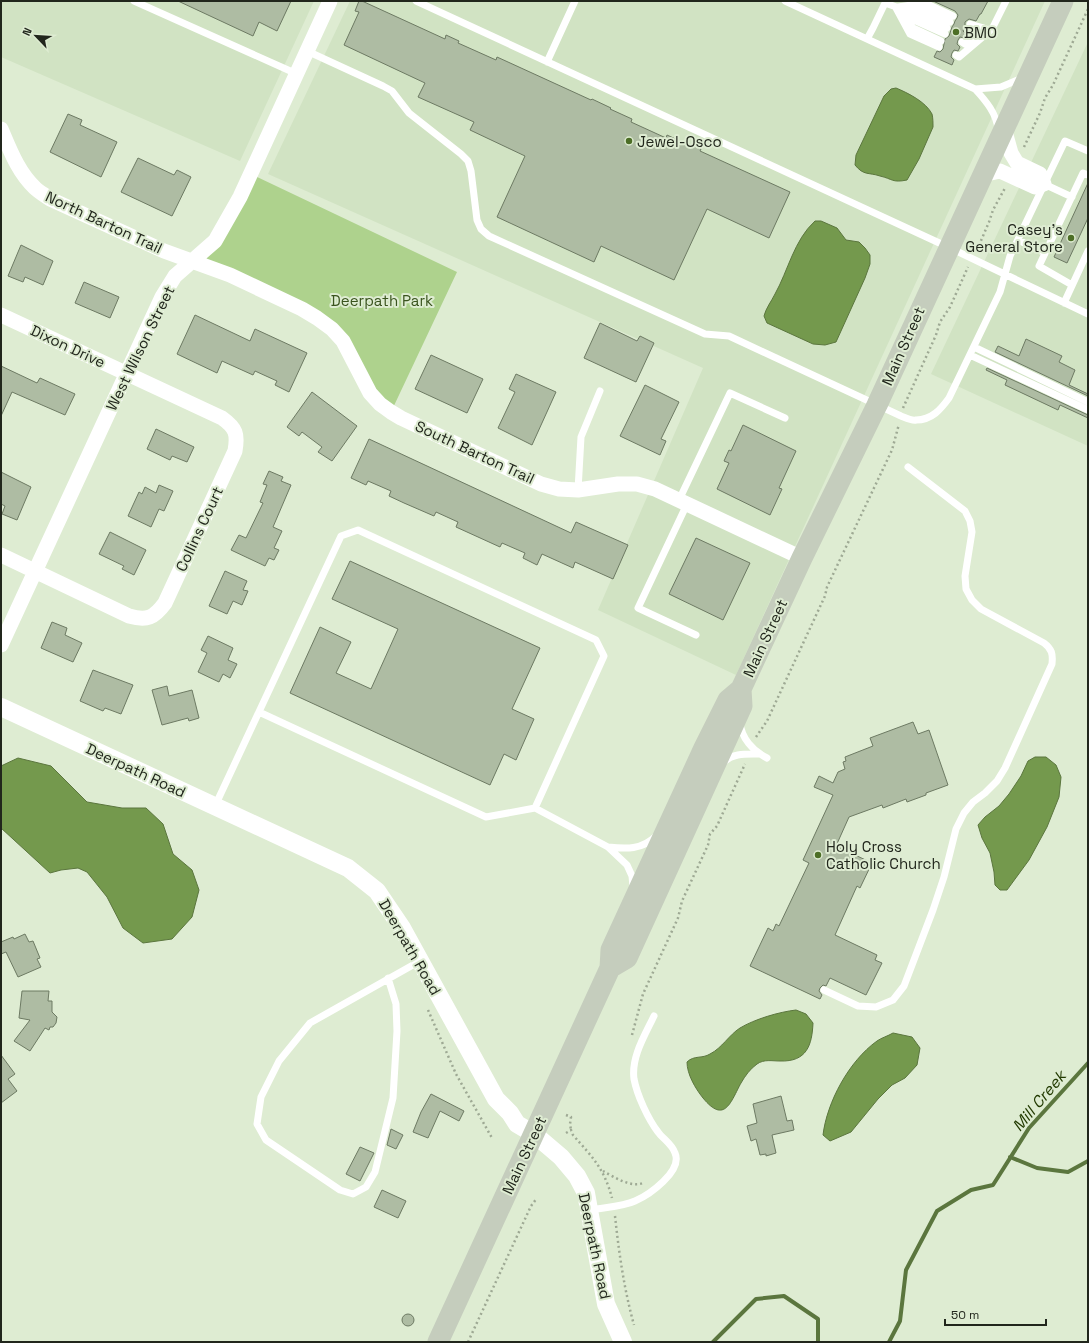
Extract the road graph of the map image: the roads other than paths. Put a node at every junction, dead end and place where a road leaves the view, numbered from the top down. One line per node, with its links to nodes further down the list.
1 (134, 1): 17 (lane)
2 (330, 1): 14 (street, West Wilson Street)
3 (416, 1): 15 (lane)
4 (575, 1): 15 (lane)
5 (785, 1): 12 (lane)
6 (1006, 1): 10 (lane)
7 (1063, 1): 16 (main road, Main Street)
8 (886, 2): 9 (lane); 12 (lane)
9 (896, 8): 11 (lane); 11 (lane); 11 (lane)
10 (992, 30): 13 (lane); 13 (lane); 13 (lane)
11 (946, 31)
12 (867, 39): 18 (lane)
13 (963, 40)
14 (307, 51): 17 (street, West Wilson Street); 42 (lane)
15 (547, 62): 28 (lane)
16 (1030, 72): 18 (lane); 20 (main road, Main Street)
17 (297, 74): 31 (street, West Wilson Street)
18 (975, 89): 20 (lane)
19 (1, 129): 31 (street, North Barton Trail)
20 (1001, 133): 22 (street); 23 (main road, Main Street)
21 (1088, 151): 25 (lane)
22 (1014, 169): 23 (street); 25 (street)
23 (982, 175): 28 (main road, Main Street)
24 (1088, 175): 26 (lane)
25 (1044, 184): 26 (lane); 27 (lane)
26 (1072, 197): 30 (lane)
27 (1018, 240): 30 (lane); 32 (lane)
28 (948, 248): 32 (lane); 42 (main road, Main Street)
29 (1088, 251): 33 (lane)
30 (1045, 253): 33 (lane)
31 (193, 261): 39 (street, West Wilson Street); 47 (street, South Barton Trail)
32 (1005, 275): 34 (lane); 37 (lane)
33 (1072, 285): 34 (lane)
34 (1064, 303): 35 (lane)
35 (1088, 314)
36 (1, 315): 39 (street, Dixon Drive)
37 (974, 347): 38 (lane); 41 (lane)
38 (970, 355): 42 (lane); 43 (lane)
39 (126, 373): 44 (street, Dixon Drive); 51 (street, West Wilson Street)
40 (600, 391): 47 (lane)
41 (1088, 402)
42 (877, 404): 50 (main road, Main Street)
43 (1088, 410)
44 (222, 418): 51 (street, Collins Court)
45 (785, 418): 48 (lane)
46 (908, 467): 69 (lane)
47 (578, 490): 48 (street, South Barton Trail)
48 (683, 502): 50 (street, South Barton Trail); 52 (lane)
49 (1, 556): 51 (street, Collins Court)
50 (802, 558): 54 (main road, Main Street)
51 (35, 571): 53 (street, West Wilson Street)
52 (696, 635)
53 (1, 645)
54 (741, 689): 57 (main road, Main Street); 63 (main road, Main Street)
55 (1, 707): 61 (street, Deerpath Road)
56 (259, 712): 61 (lane); 62 (lane); 62 (lane)
57 (739, 714): 58 (lane); 60 (main road, Main Street)
58 (758, 754): 59 (lane); 60 (lane)
59 (767, 758)
60 (708, 780): 67 (main road, Main Street)
61 (215, 807): 66 (street, Deerpath Road)
62 (535, 808): 64 (lane)
63 (671, 820): 64 (lane); 65 (main road, Main Street)
64 (608, 847): 65 (lane)
65 (629, 910): 67 (main road, Main Street)
66 (420, 961): 68 (lane); 71 (street, Deerpath Road)
67 (610, 968): 71 (main road, Main Street)
68 (388, 978): 68 (lane)
69 (824, 990)
70 (654, 1016): 72 (lane)
71 (534, 1134): 72 (street, Deerpath Road); 73 (main road, Main Street)
72 (590, 1210): 74 (street, Deerpath Road)
73 (438, 1342)
74 (623, 1342)

